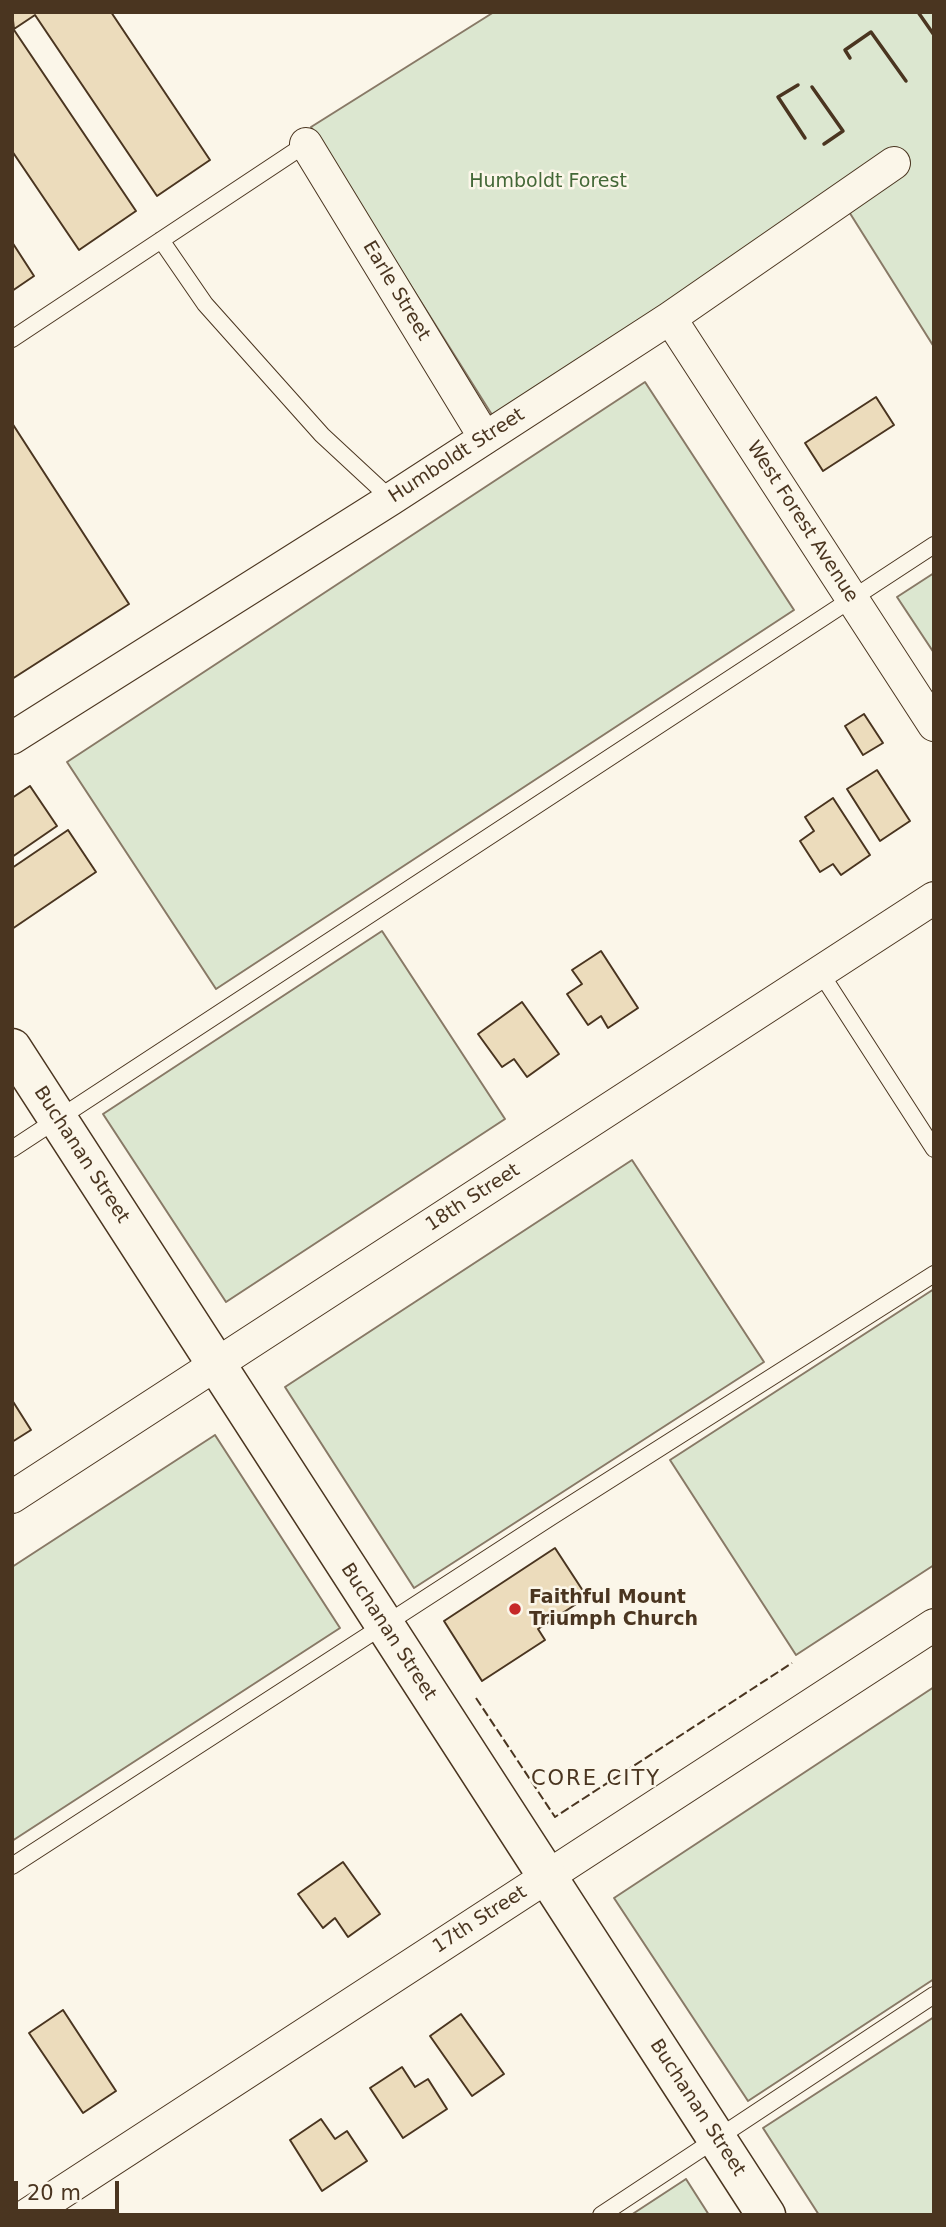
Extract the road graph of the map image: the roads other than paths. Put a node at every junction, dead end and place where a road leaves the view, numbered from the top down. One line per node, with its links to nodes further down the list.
1 (306, 144): 3 (lane); 6 (street, Earle Street)
2 (894, 163): 4 (street, Humboldt Street)
3 (161, 240): 5 (lane); 7 (lane)
4 (670, 318): 6 (street, Humboldt Street); 9 (street, West Forest Avenue)
5 (12, 339)
6 (485, 438): 7 (street, Humboldt Street)
7 (391, 499): 11 (street, Humboldt Street)
8 (934, 545): 9 (lane)
9 (852, 598): 10 (street, West Forest Avenue); 15 (lane)
10 (934, 725)
11 (12, 738)
12 (934, 898): 13 (street, 18th Street)
13 (820, 972): 17 (lane); 19 (street, 18th Street)
14 (12, 1048): 15 (street, Buchanan Street)
15 (58, 1118): 16 (lane); 19 (street, Buchanan Street)
16 (12, 1149)
17 (934, 1149)
18 (934, 1274): 21 (lane)
19 (217, 1364): 20 (street, 18th Street); 21 (street, Buchanan Street)
20 (12, 1497)
21 (383, 1625): 23 (lane); 24 (street, Buchanan Street)
22 (934, 1625): 24 (street, 17th Street)
23 (12, 1866)
24 (547, 1877): 26 (street, Buchanan Street); 27 (street, 17th Street)
25 (934, 1995): 26 (lane)
26 (717, 2139): 28 (lane); 29 (street, Buchanan Street)
27 (27, 2215)
28 (601, 2215)
29 (766, 2215)

